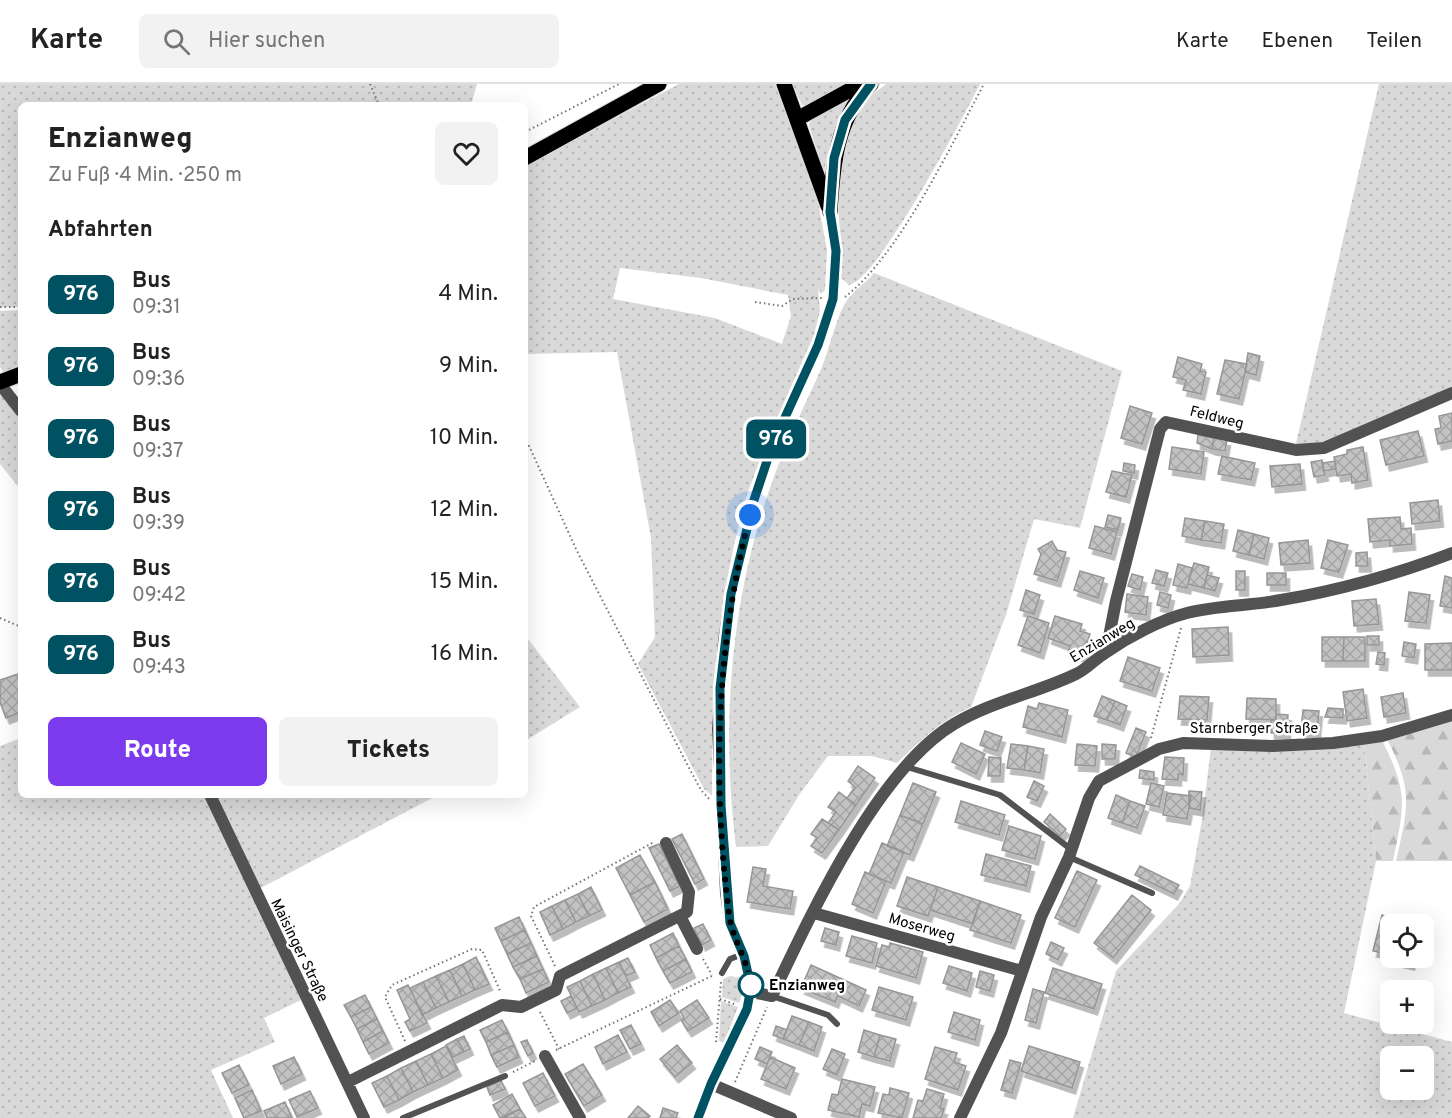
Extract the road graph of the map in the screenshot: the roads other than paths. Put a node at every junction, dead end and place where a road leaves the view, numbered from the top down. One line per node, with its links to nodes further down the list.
1 (659, 84): 6 (main road)
2 (784, 84): 5 (main road)
3 (861, 84): 5 (main road)
4 (871, 84): 7 (main road)
5 (797, 119): 7 (main road)
6 (528, 156)
7 (830, 212): 23 (street)
8 (18, 375): 9 (main road)
9 (0, 383): 11 (street)
10 (1452, 393): 13 (street, Feldweg)
11 (18, 407)
12 (1452, 553): 13 (street, Enzianweg)
13 (1106, 652): 15 (street, Enzianweg)
14 (1452, 715): 18 (street, Starnberger Straße)
15 (907, 767): 18 (lane); 20 (street, Enzianweg)
16 (211, 798): 31 (street, Maisinger Straße)
17 (666, 843): 21 (street)
18 (1070, 853): 19 (lane); 24 (street, Starnberger Straße)
19 (1152, 893)
20 (813, 913): 24 (street, Moserweg); 27 (street, Enzianweg)
21 (680, 916): 22 (street); 31 (street)
22 (697, 949)
23 (743, 954): 25 (lane); 26 (street)
24 (1022, 971): 38 (street, Starnberger Straße)
25 (722, 973)
26 (751, 992): 27 (street); 32 (street)
27 (772, 996): 28 (lane)
28 (837, 1024)
29 (545, 1056): 35 (street)
30 (505, 1076): 34 (lane)
31 (348, 1082): 33 (street, Maisinger Straße)
32 (711, 1084): 36 (street); 37 (street)
33 (364, 1118)
34 (403, 1118)
35 (580, 1118)
36 (698, 1118)
37 (791, 1118)
38 (960, 1118)

